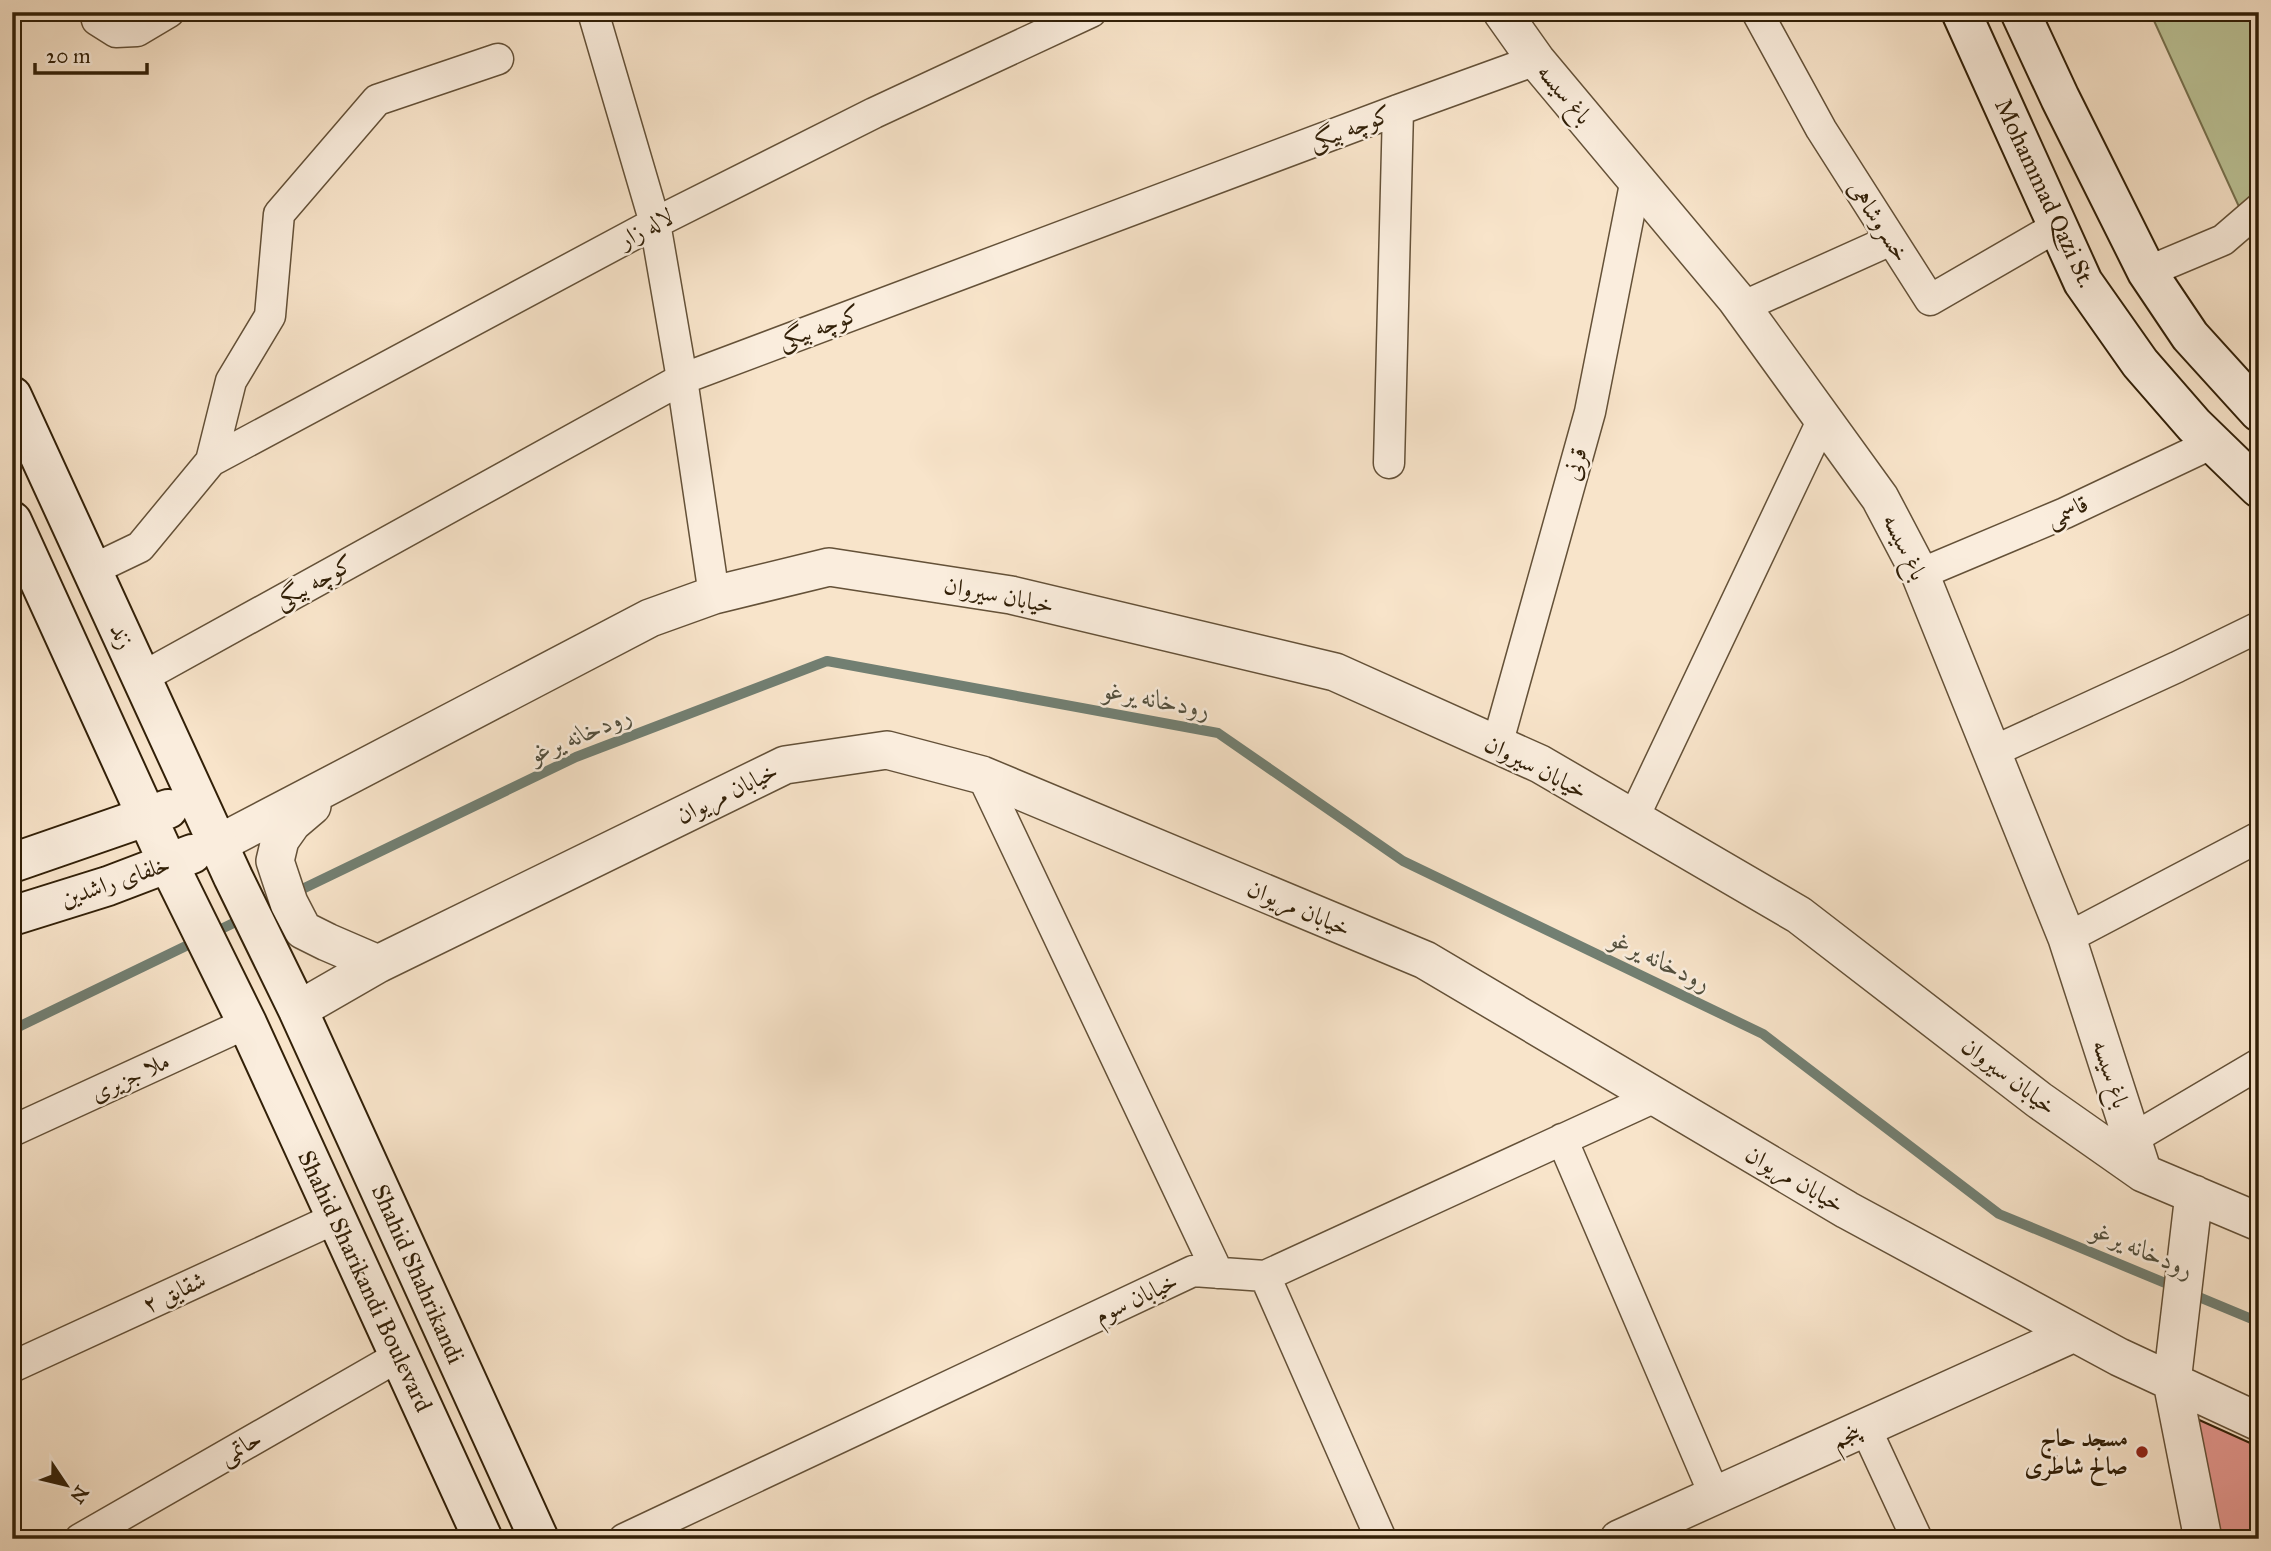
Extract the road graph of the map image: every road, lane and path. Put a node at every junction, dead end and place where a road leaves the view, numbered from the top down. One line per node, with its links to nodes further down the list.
1 (95, 12): 2 (street)
2 (169, 12)
3 (593, 12): 14 (street)
4 (1091, 12): 14 (street, لاله زار)
5 (1502, 12): 10 (street, باغ سیسه)
6 (1758, 12): 16 (street, خسروشاهی)
7 (1961, 12): 15 (main road, Mohammad Qazi St.)
8 (2020, 12): 17 (main road)
9 (498, 59): 24 (street)
10 (1536, 60): 11 (street, کوچه بیگی); 12 (street, باغ سیسه)
11 (1398, 110): 19 (street, کوچه بیگی); 25 (street)
12 (1636, 179): 18 (street, باغ سیسه); 33 (street, قرنی)
13 (2259, 209): 17 (street)
14 (654, 223): 19 (street); 24 (street, لاله زار)
15 (2058, 226): 16 (street, خسروشاهی); 23 (main road, Mohammad Qazi St.)
16 (1891, 240): 18 (street)
17 (2147, 272): 21 (main road)
18 (1742, 307): 22 (street, باغ سیسه)
19 (682, 379): 30 (street); 32 (street, کوچه بیگی)
20 (12, 396): 28 (main road, زند)
21 (2259, 412)
22 (1823, 419): 29 (street, باغ سیسه); 39 (street)
23 (2213, 443): 26 (main road, Mohammad Qazi St.); 29 (street, قاسمی)
24 (211, 461): 28 (street)
25 (1389, 463)
26 (2259, 488)
27 (12, 521): 38 (main road)
28 (92, 570): 32 (main road, زند)
29 (1920, 574): 34 (street, باغ سیسه)
30 (714, 595): 33 (street, خیابان سیروان); 36 (street, خیابان سیروان)
31 (2259, 627): 34 (street)
32 (141, 678): 37 (main road, زند)
33 (1497, 745): 39 (street, خیابان سیروان)
34 (1992, 752): 45 (street, باغ سیسه)
35 (982, 775): 46 (street, خیابان مریوان); 50 (street, خیابان مریوان); 57 (street)
36 (346, 778): 41 (street); 46 (street)
37 (197, 800): 38 (main road); 41 (main road, زند)
38 (146, 815): 42 (main road); 43 (main road, Shahid Sharikandi Boulevard)
39 (1633, 819): 53 (street, خیابان سیروان)
40 (2259, 837): 45 (street)
41 (225, 861): 43 (main road, خلفای راشدین); 47 (main road, Shahid Shahrikandi)
42 (12, 863)
43 (168, 863): 44 (main road, خلفای راشدین); 48 (main road, Shahid Sharikandi Boulevard)
44 (12, 916)
45 (2067, 938): 53 (street, باغ سیسه)
46 (378, 964): 47 (street, خیابان مریوان)
47 (298, 1010): 69 (main road, Shahid Shahrikandi)
48 (247, 1023): 51 (street, ملا جزیری); 55 (main road, Shahid Sharikandi Boulevard)
49 (2259, 1064): 53 (street)
50 (1655, 1097): 52 (street, خیابان سوم); 59 (street, خیابان مریوان)
51 (12, 1131)
52 (1562, 1139): 58 (street, خیابان سوم); 65 (street)
53 (2137, 1156): 54 (street, خیابان سیروان)
54 (2194, 1195): 56 (street, خیابان سیروان); 62 (street)
55 (336, 1218): 60 (main road, Shahid Sharikandi Boulevard); 61 (street, شقایق ۲)
56 (2259, 1222)
57 (1219, 1273): 58 (street, خیابان سوم); 70 (street, خیابان سوم)
58 (1265, 1276): 71 (street)
59 (2074, 1333): 62 (street, خیابان مریوان); 64 (street, پنجم)
60 (399, 1356): 67 (street, حاتمی); 68 (main road, Shahid Sharikandi Boulevard)
61 (12, 1367)
62 (2172, 1382): 63 (street, خیابان مریوان); 73 (street)
63 (2259, 1422)
64 (1866, 1427): 65 (street, پنجم); 72 (street)
65 (1714, 1496): 66 (street, پنجم)
66 (1629, 1537)
67 (80, 1539)
68 (483, 1539)
69 (539, 1539)
70 (624, 1539)
71 (1381, 1539)
72 (1917, 1539)
73 (2203, 1539)

